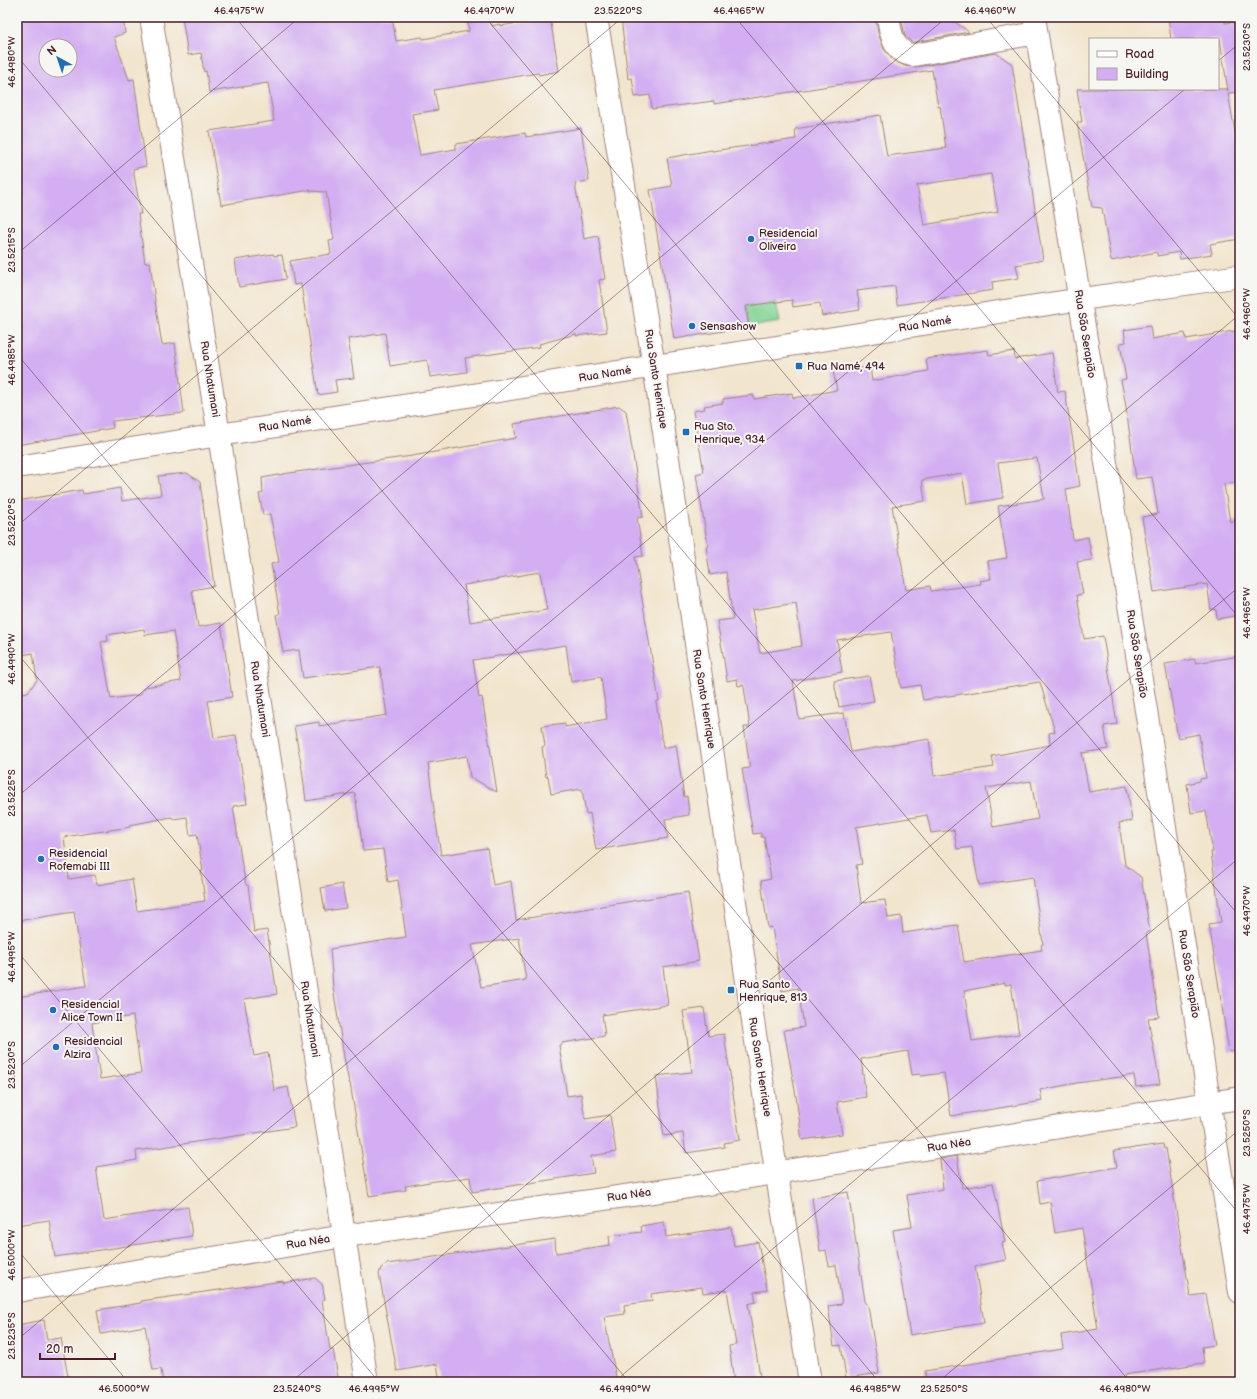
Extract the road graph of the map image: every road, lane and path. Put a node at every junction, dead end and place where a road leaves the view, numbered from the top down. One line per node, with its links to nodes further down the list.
1 (151, 17): 8 (street, Rua Nhatumani)
2 (596, 17): 7 (street, Rua Santo Henrique)
3 (888, 17): 4 (street)
4 (1035, 25): 6 (street, Rua São Serapião)
5 (1240, 276): 6 (street, Rua Namé)
6 (1079, 300): 7 (street, Rua Namé); 11 (street, Rua São Serapião)
7 (654, 366): 8 (street, Rua Namé); 12 (street, Rua Santo Henrique)
8 (219, 435): 9 (street, Rua Namé); 13 (street, Rua Nhatumani)
9 (17, 467)
10 (1240, 1098): 11 (street, Rua Néa)
11 (1210, 1103): 12 (street, Rua Néa); 15 (street, Rua São Serapião)
12 (778, 1172): 13 (street, Rua Néa); 17 (street, Rua Santo Henrique)
13 (344, 1236): 14 (street, Rua Néa); 16 (street, Rua Nhatumani)
14 (17, 1291)
15 (1240, 1292)
16 (367, 1382)
17 (810, 1382)

